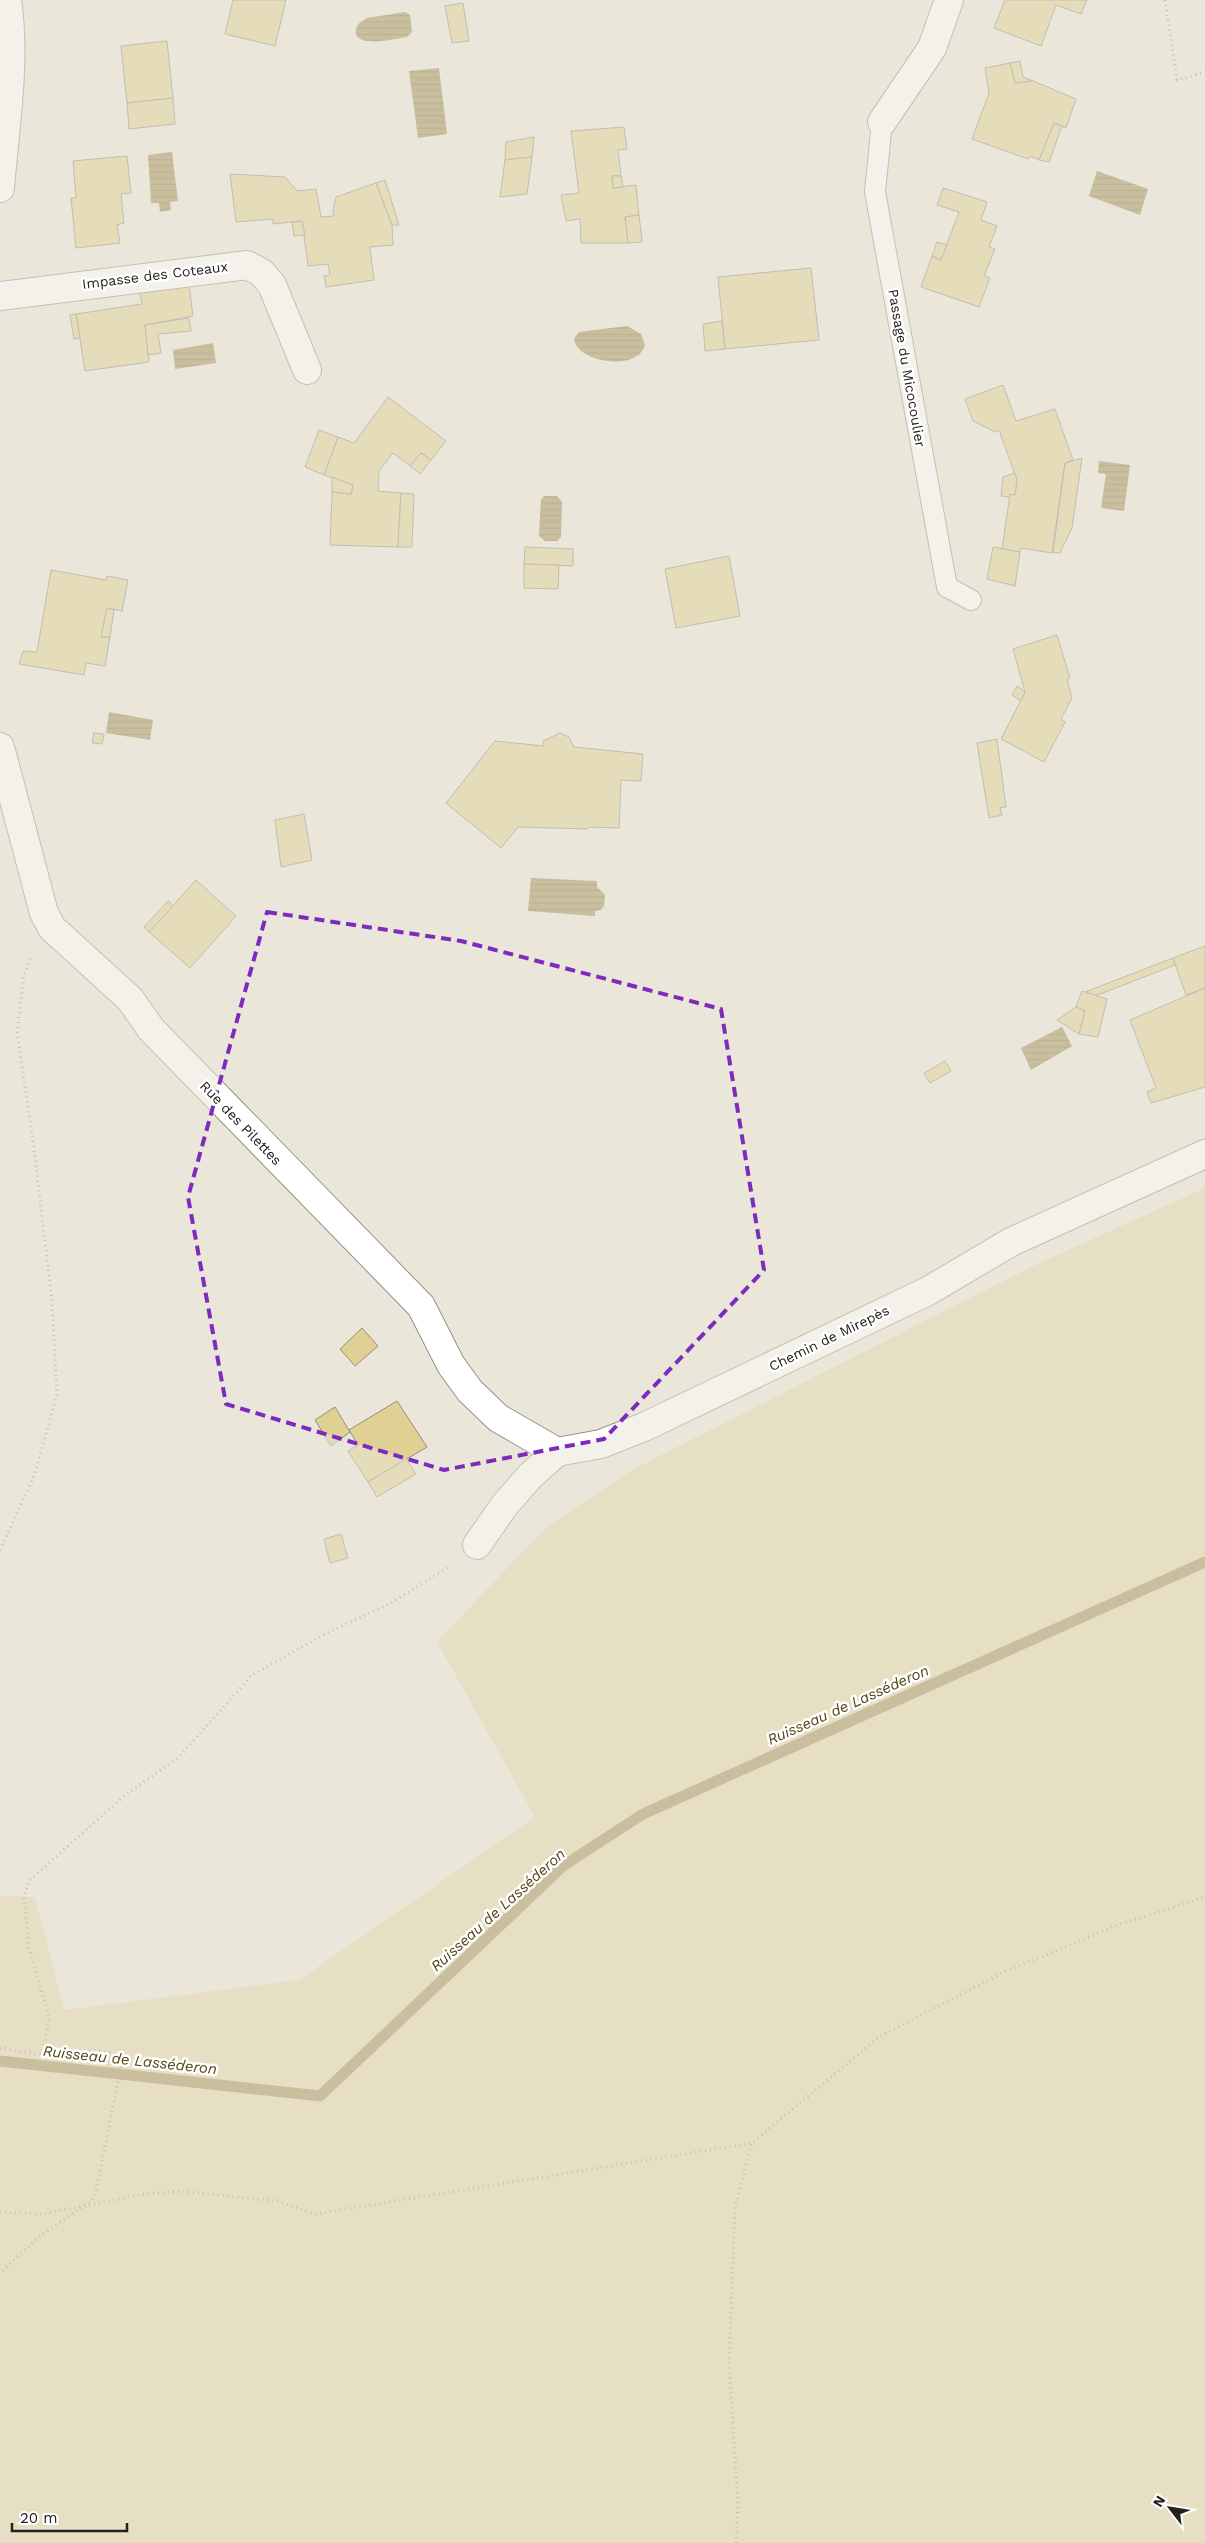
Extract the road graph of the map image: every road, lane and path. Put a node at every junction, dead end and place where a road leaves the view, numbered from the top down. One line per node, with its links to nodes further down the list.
1 (7, 0): 6 (street)
2 (949, 0): 5 (street)
3 (1165, 0): 4 (path)
4 (1205, 72)
5 (882, 122): 9 (lane, Passage du Micocoulier)
6 (0, 188)
7 (0, 296): 8 (street, Impasse des Coteaux)
8 (307, 370)
9 (971, 600)
10 (0, 746): 11 (street, Rue des Pilettes)
11 (48, 919): 13 (street, Rue des Pilettes); 15 (path)
12 (1205, 1154): 13 (street, Chemin de Mirepès)
13 (557, 1452): 14 (street)
14 (477, 1545): 18 (path)
15 (0, 1550)
16 (1205, 1898): 19 (path)
17 (0, 2048): 18 (path)
18 (43, 2055): 20 (path)
19 (752, 2143): 20 (path); 23 (path)
20 (87, 2204): 21 (path); 22 (path)
21 (0, 2212)
22 (0, 2273)
23 (736, 2543)

